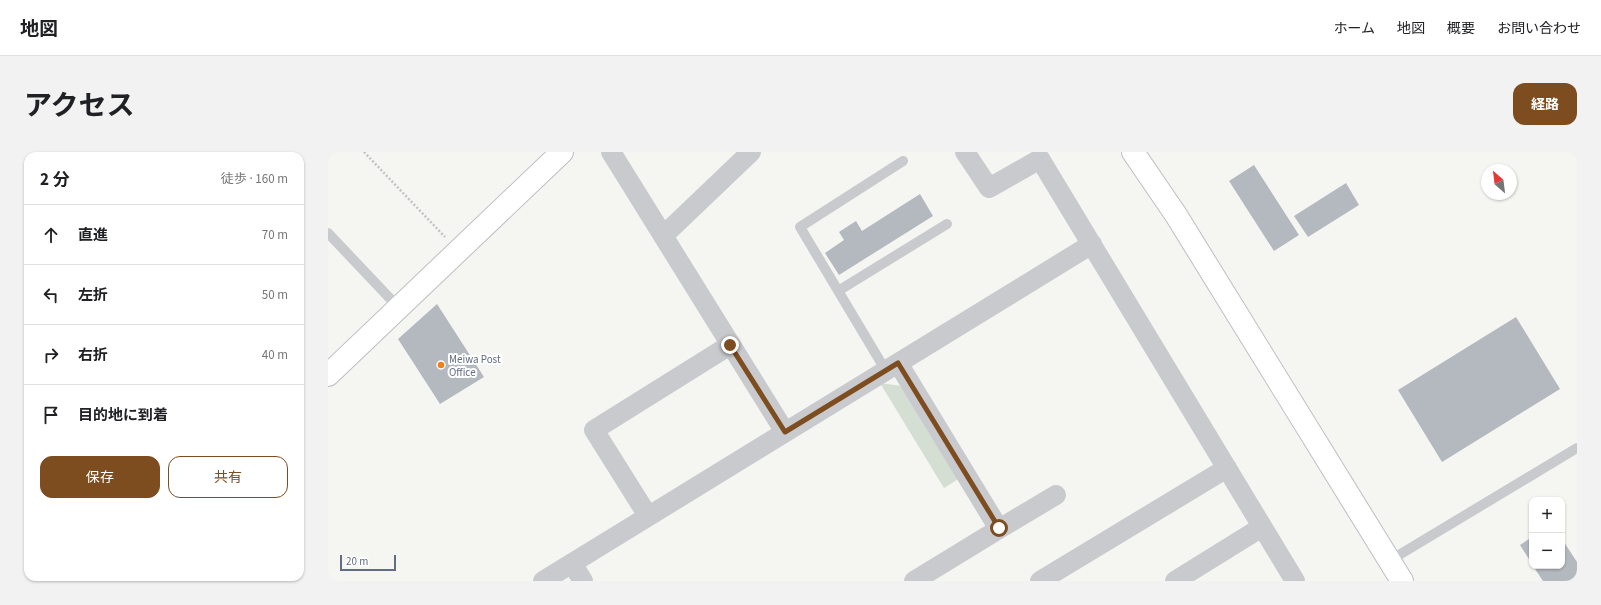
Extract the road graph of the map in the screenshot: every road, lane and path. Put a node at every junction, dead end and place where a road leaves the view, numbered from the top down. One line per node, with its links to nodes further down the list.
1 (364, 152): 13 (path)
2 (562, 152): 13 (street)
3 (611, 152): 11 (street)
4 (751, 152): 11 (street)
5 (965, 152): 7 (street)
6 (1133, 152): 26 (street)
7 (1038, 156): 12 (street)
8 (903, 161): 14 (lane)
9 (947, 224): 14 (lane)
10 (328, 233): 15 (lane)
11 (663, 236): 16 (street)
12 (1092, 244): 17 (street); 21 (street)
13 (458, 251): 15 (street)
14 (838, 291): 17 (lane)
15 (399, 308): 18 (street)
16 (730, 345): 19 (street); 23 (street)
17 (892, 367): 19 (street); 25 (street)
18 (328, 374)
19 (785, 432): 23 (street)
20 (1577, 448): 26 (lane)
21 (1227, 468): 24 (street); 31 (street)
22 (1056, 495): 25 (street)
23 (648, 516): 27 (street)
24 (1262, 526): 32 (street); 33 (street)
25 (999, 528): 30 (street)
26 (1389, 561): 34 (street)
27 (572, 563): 28 (street); 29 (street)
28 (543, 581)
29 (583, 581)
30 (914, 581)
31 (1040, 581)
32 (1175, 581)
33 (1295, 581)
34 (1402, 581)

